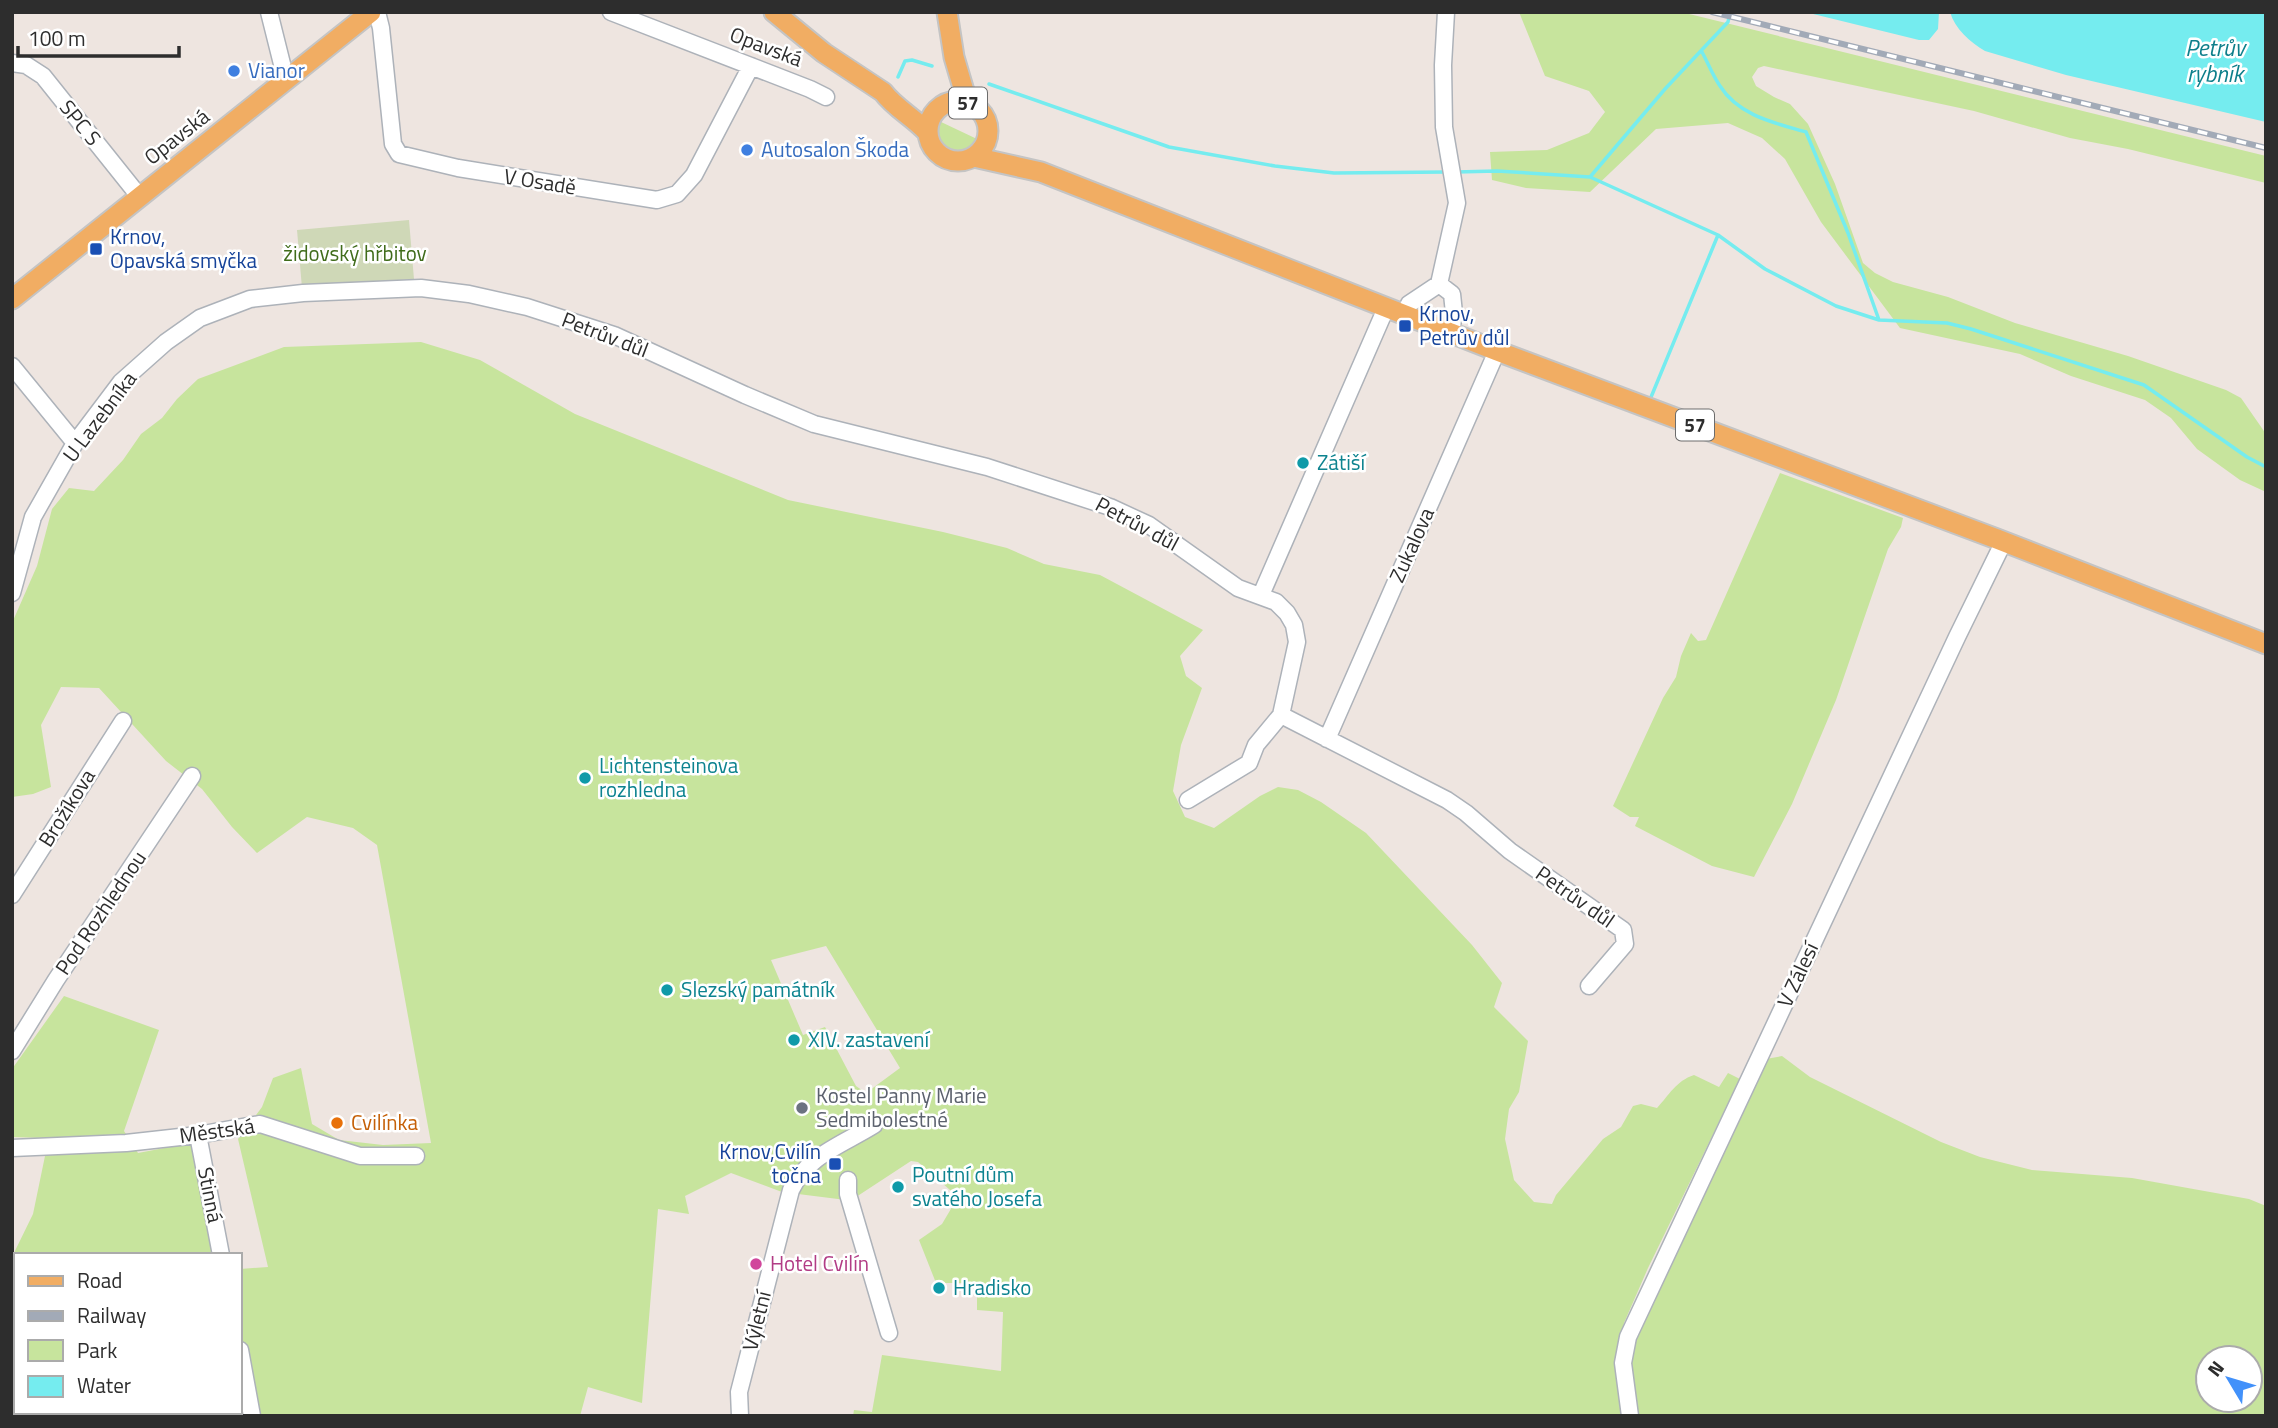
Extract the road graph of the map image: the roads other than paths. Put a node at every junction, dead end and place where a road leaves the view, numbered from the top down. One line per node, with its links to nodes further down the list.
1 (269, 12): 11 (street)
2 (371, 12): 11 (main road, Opavská)
3 (377, 12): 10 (street, V Osadě)
4 (611, 12): 10 (street, Opavská)
5 (774, 12): 12 (main road, 57)
6 (947, 12): 8 (main road)
7 (1446, 12): 21 (street)
8 (954, 57): 14 (main road); 15 (main road)
9 (12, 63): 20 (street, SPC S)
10 (751, 66): 13 (street, Opavská)
11 (286, 80): 20 (main road, Opavská)
12 (883, 92): 15 (main road, 57); 16 (main road, 57)
13 (826, 97)
14 (970, 104): 15 (main road, 57); 17 (main road, 57)
15 (941, 106): 16 (main road, 57)
16 (927, 132): 18 (main road, 57)
17 (988, 135): 18 (main road, 57); 19 (main road, 57)
18 (974, 157): 19 (main road, 57)
19 (1041, 172): 24 (main road, 57)
20 (139, 197): 23 (main road, Opavská)
21 (1438, 284): 24 (street); 25 (street)
22 (421, 288): 28 (street, U Lazebníka); 31 (street, Petrův důl)
23 (12, 299)
24 (1395, 311): 25 (main road, 57); 31 (street)
25 (1451, 333): 26 (main road, 57)
26 (1497, 351): 29 (main road, 57); 35 (street, Zukalova)
27 (12, 366): 28 (street)
28 (75, 443): 30 (street, U Lazebníka)
29 (2004, 541): 32 (main road, 57); 51 (street, V Zálesí)
30 (12, 593)
31 (1261, 595): 33 (street, Petrův důl)
32 (2266, 644)
33 (1281, 715): 35 (street, Petrův důl); 37 (street)
34 (123, 721): 38 (street, Brožíkova)
35 (1327, 739): 39 (street, Petrův důl)
36 (192, 776): 40 (street, Pod Rozhlednou)
37 (1188, 800)
38 (12, 895)
39 (1589, 986)
40 (12, 1051)
41 (874, 1125): 50 (street, Výletní)
42 (198, 1135): 43 (street, Městská); 44 (street, Městská); 46 (street, Stinná)
43 (12, 1149)
44 (416, 1156)
45 (848, 1180): 47 (street)
46 (221, 1253)
47 (889, 1333)
48 (242, 1361): 49 (street)
49 (252, 1416)
50 (740, 1416)
51 (1630, 1416)

